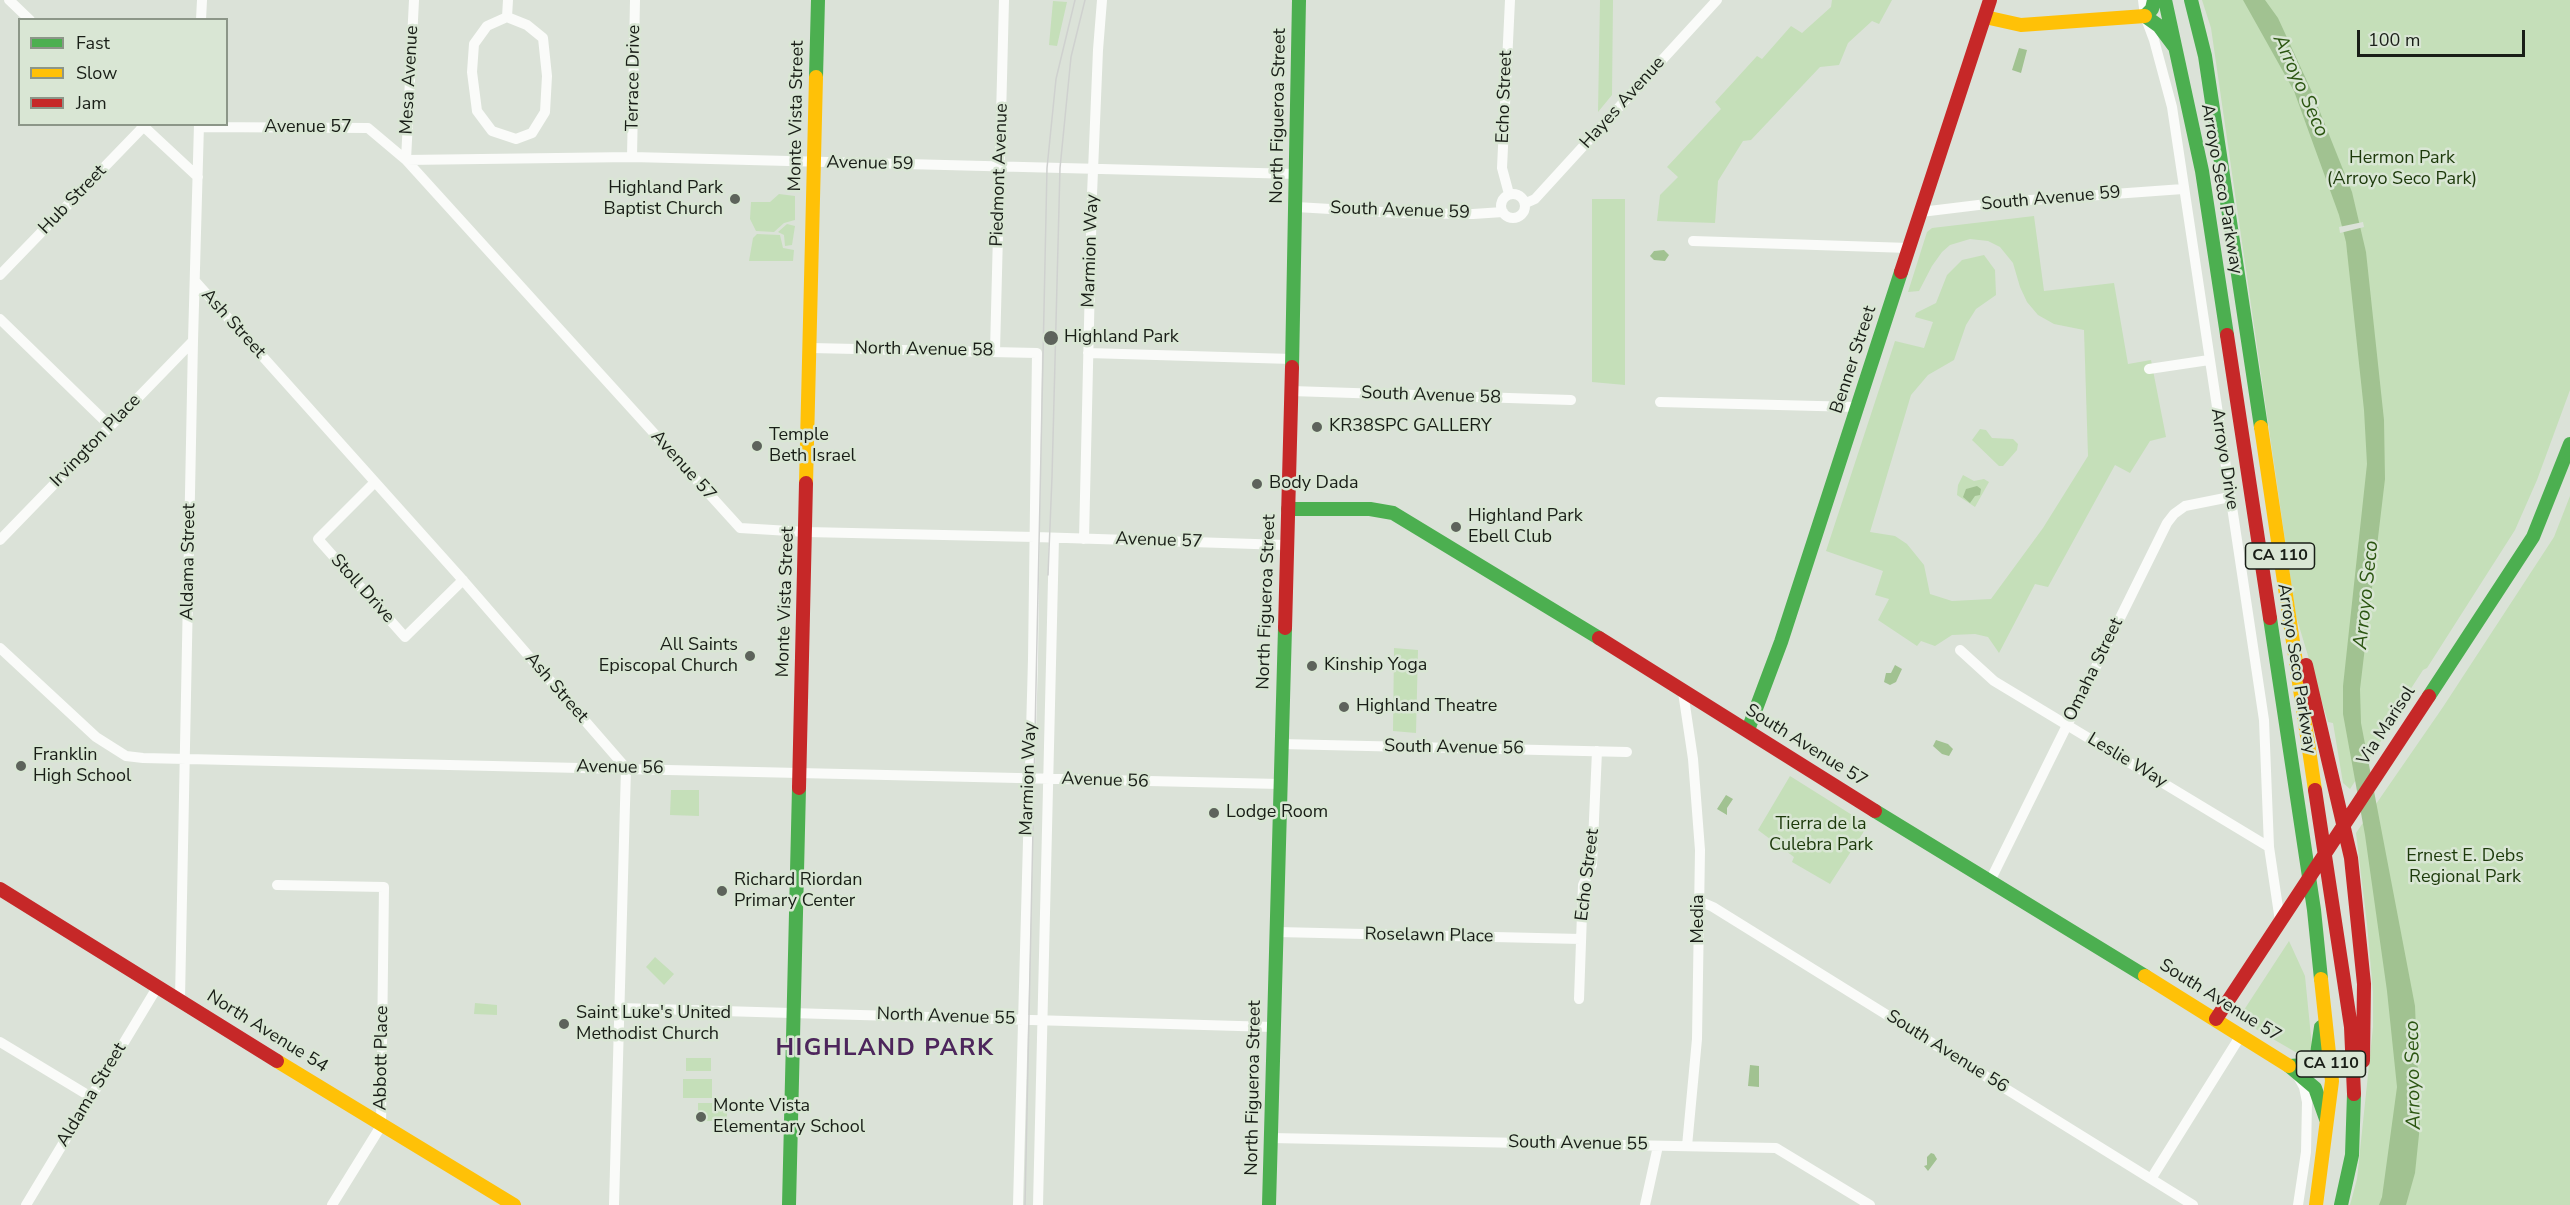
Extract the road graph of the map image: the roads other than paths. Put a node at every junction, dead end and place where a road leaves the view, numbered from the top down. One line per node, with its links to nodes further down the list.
1 (8, 0): 17 (street); 21 (street)
2 (202, 0): 22 (street)
3 (414, 0): 30 (street, Mesa Avenue)
4 (508, 0): 19 (street)
5 (635, 0): 28 (street, Terrace Drive)
6 (818, 0): 31 (main road, Monte Vista Street)
7 (1004, 0): 32 (street, Piedmont Avenue)
8 (1102, 0): 33 (street, Marmion Way)
9 (1299, 0): 34 (main road, North Figueroa Street)
10 (1510, 0): 37 (street, Echo Street)
11 (1717, 0): 38 (street, Hayes Avenue)
12 (1990, 0): 20 (main road, Benner Street)
13 (2143, 0): 18 (street, Arroyo Drive)
14 (2154, 0): 18 (main road)
15 (2165, 0): 23 (main road, Arroyo Seco Parkway / CA 110)
16 (2191, 0): 71 (main road, Arroyo Seco Parkway / CA 110)
17 (0, 8)
18 (2145, 16): 20 (main road); 23 (main road); 36 (street, Arroyo Drive)
19 (507, 17): 27 (street); 27 (street)
20 (1985, 17): 41 (main road, Benner Street)
21 (28, 18)
22 (201, 18)
23 (2176, 49): 99 (main road, Arroyo Seco Parkway / CA 110)
24 (143, 126): 44 (street, Hub Street)
25 (145, 126): 35 (street)
26 (199, 126): 30 (street, Avenue 57); 35 (street, Aldama Street)
27 (516, 139): 29 (street)
28 (632, 157): 29 (street, Avenue 59); 31 (street, Avenue 59)
29 (516, 158): 30 (street, Avenue 59)
30 (406, 160): 64 (street, Avenue 57)
31 (814, 163): 32 (street, Avenue 59); 48 (main road, Monte Vista Street)
32 (1000, 166): 33 (street, Avenue 59); 49 (street, Piedmont Avenue)
33 (1093, 170): 34 (street, Avenue 59); 51 (street, Marmion Way)
34 (1297, 174): 39 (main road, North Figueroa Street)
35 (198, 177): 45 (street, Aldama Street)
36 (2182, 189): 41 (street, South Avenue 59); 53 (street, Arroyo Drive)
37 (1509, 194): 38 (street); 40 (street)
38 (1526, 203): 40 (street)
39 (1296, 207): 40 (street, South Avenue 59); 52 (main road, North Figueroa Street)
40 (1503, 212)
41 (1921, 212): 43 (main road, Benner Street)
42 (1693, 241): 43 (street)
43 (1910, 248): 58 (main road, Benner Street)
44 (0, 275)
45 (195, 281): 47 (street, Aldama Street); 61 (street, Ash Street)
46 (0, 319): 59 (street)
47 (193, 341): 59 (street, Irvington Place); 80 (street, Aldama Street)
48 (811, 348): 49 (street, North Avenue 58); 64 (main road, Monte Vista Street)
49 (995, 351): 50 (street, North Avenue 58)
50 (1037, 353): 65 (street, Marmion Way)
51 (1088, 353): 52 (street); 67 (street, Marmion Way)
52 (1292, 360): 55 (main road, North Figueroa Street)
53 (2209, 360): 54 (street); 62 (street, Arroyo Drive)
54 (2149, 369)
55 (1291, 391): 56 (street, South Avenue 58); 63 (main road, North Figueroa Street)
56 (1571, 400)
57 (1660, 402): 58 (street)
58 (1857, 407): 76 (main road, Benner Street)
59 (110, 426): 68 (street, Irvington Place)
60 (2570, 444): 86 (main road, Via Marisol)
61 (375, 483): 70 (street, Ash Street); 70 (street, Stoll Drive)
62 (2230, 497): 75 (street, Omaha Street); 87 (street, Arroyo Drive)
63 (1288, 508): 69 (main road, North Figueroa Street); 74 (main road, South Avenue 57)
64 (806, 532): 65 (street, Avenue 57); 82 (main road, Monte Vista Street)
65 (1035, 537): 66 (street, Avenue 57); 83 (street, Marmion Way)
66 (1054, 538): 67 (street, Avenue 57); 84 (street, Marmion Way)
67 (1084, 539): 69 (street, Avenue 57)
68 (0, 540)
69 (1286, 545): 77 (main road, North Figueroa Street)
70 (463, 580): 81 (street, Ash Street)
71 (2291, 626): 86 (main road); 109 (main road, Arroyo Seco Parkway / CA 110)
72 (0, 648): 80 (street, Avenue 56)
73 (1960, 650): 75 (street, Leslie Way)
74 (1683, 692): 76 (main road, South Avenue 57); 91 (street, Media)
75 (2067, 725): 87 (street, Leslie Way); 88 (street, Omaha Street)
76 (1748, 730): 88 (main road, South Avenue 57)
77 (1281, 744): 78 (street, South Avenue 56); 85 (main road, North Figueroa Street)
78 (1597, 751): 79 (street, South Avenue 56); 94 (street, Echo Street)
79 (1627, 752)
80 (186, 759): 81 (street, Avenue 56); 96 (street, Aldama Street)
81 (626, 768): 82 (street, Avenue 56); 98 (street)
82 (800, 772): 83 (street, Avenue 56); 100 (main road, Monte Vista Street)
83 (1029, 779): 84 (street, Avenue 56); 102 (street, Marmion Way)
84 (1048, 779): 85 (street, Avenue 56); 103 (street, Marmion Way)
85 (1280, 784): 93 (main road, North Figueroa Street)
86 (2344, 825): 92 (main road, Via Marisol); 109 (main road)
87 (2269, 847): 92 (street, Arroyo Drive)
88 (1990, 881): 101 (main road, South Avenue 57)
89 (277, 885): 111 (street, Abbott Place)
90 (1, 892): 95 (main road, North Avenue 54)
91 (1699, 901): 114 (street, Media); 115 (street, South Avenue 56)
92 (2280, 921): 101 (main road, Via Marisol)
93 (1277, 932): 94 (street, Roselawn Place); 104 (main road, North Figueroa Street)
94 (1581, 939): 97 (street, Echo Street)
95 (158, 986): 96 (main road, North Avenue 54); 108 (street, Aldama Street)
96 (180, 999): 111 (main road, North Avenue 54)
97 (1580, 999)
98 (619, 1008): 100 (street, North Avenue 55); 119 (street)
99 (2325, 1008): 107 (main road); 110 (main road, Arroyo Seco Parkway / CA 110)
100 (794, 1012): 102 (street, North Avenue 55); 120 (main road, Monte Vista Street)
101 (2216, 1019): 105 (main road, South Avenue 57)
102 (1025, 1020): 103 (street, North Avenue 55); 121 (street, Marmion Way)
103 (1043, 1020): 104 (street, North Avenue 55); 122 (street, Marmion Way)
104 (1273, 1027): 112 (main road, North Figueroa Street)
105 (2241, 1035): 107 (main road, South Avenue 57); 115 (street)
106 (0, 1042): 108 (street)
107 (2289, 1066): 110 (main road, South Avenue 57); 127 (street)
108 (91, 1097): 116 (street, Aldama Street)
109 (2355, 1113): 129 (main road, Arroyo Seco Parkway / CA 110)
110 (2327, 1121): 128 (main road, Arroyo Seco Parkway / CA 110)
111 (381, 1126): 117 (street, Abbott Place); 118 (main road, North Avenue 54)
112 (1271, 1138): 113 (street, South Avenue 55); 123 (main road, North Figueroa Street)
113 (1658, 1146): 114 (street, South Avenue 55); 124 (street)
114 (1687, 1146): 125 (street, South Avenue 55)
115 (2151, 1179): 126 (street, South Avenue 56)
116 (26, 1205)
117 (332, 1205)
118 (514, 1205)
119 (614, 1205)
120 (789, 1205)
121 (1018, 1205)
122 (1038, 1205)
123 (1269, 1205)
124 (1645, 1205)
125 (1870, 1205)
126 (2193, 1205)
127 (2298, 1205)
128 (2316, 1205)
129 (2341, 1205)

